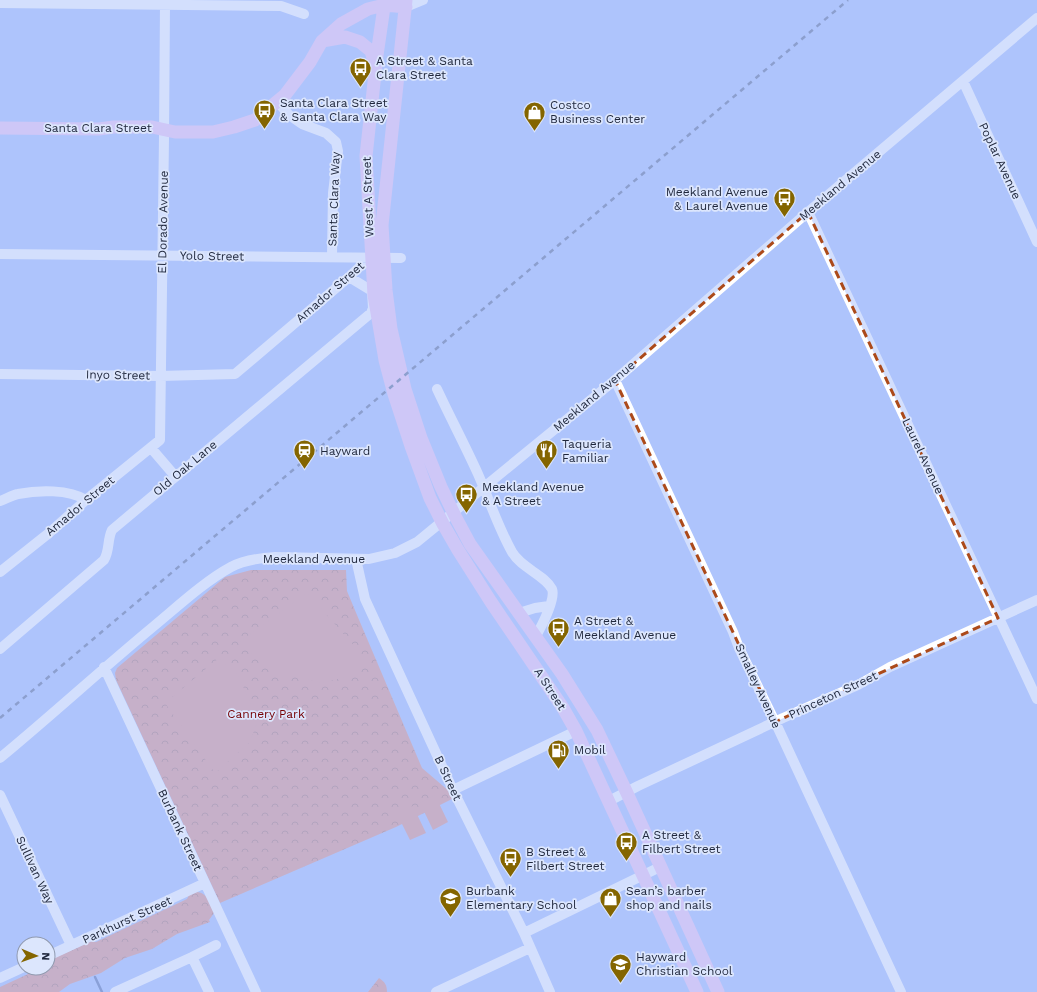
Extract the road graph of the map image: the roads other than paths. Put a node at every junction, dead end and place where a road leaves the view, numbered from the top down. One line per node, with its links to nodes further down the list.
1 (423, 0): 4 (street)
2 (0, 2): 5 (street)
3 (387, 2): 4 (main road); 8 (main road, Santa Clara Street); 9 (main road, West A Street)
4 (406, 3): 28 (main road, West A Street)
5 (165, 4): 6 (street); 13 (street, El Dorado Avenue)
6 (304, 14)
7 (1037, 18): 10 (street, Meekland Avenue)
8 (322, 41): 9 (main road); 11 (main road, Santa Clara Street)
9 (375, 69): 28 (main road, West A Street)
10 (963, 81): 14 (street, Meekland Avenue); 15 (street, Poplar Avenue)
11 (277, 101): 13 (main road, Santa Clara Street); 19 (street, Santa Clara Way)
12 (0, 128): 13 (main road, Santa Clara Street)
13 (164, 130): 17 (street, El Dorado Avenue)
14 (808, 212): 26 (street, Meekland Avenue); 40 (street, Laurel Avenue)
15 (1037, 242)
16 (0, 254): 17 (street, Yolo Street)
17 (162, 255): 19 (street, Yolo Street); 25 (street, El Dorado Avenue)
18 (370, 257): 19 (street, Yolo Street); 20 (street, Yolo Street); 21 (street, Amador Street); 22 (street, Old Oak Lane)
19 (332, 258)
20 (401, 258)
21 (349, 277): 22 (street); 24 (street, Amador Street)
22 (372, 291): 31 (street, Old Oak Lane)
23 (0, 374): 25 (street, Inyo Street)
24 (235, 374): 25 (street, Inyo Street)
25 (160, 376): 29 (street, El Dorado Avenue)
26 (615, 380): 32 (street, Meekland Avenue); 45 (street, Smalley Avenue)
27 (437, 388): 32 (street)
28 (400, 391): 39 (main road, A Street); 46 (main road, A Street)
29 (160, 440): 30 (street, Amador Street)
30 (151, 448): 31 (street); 33 (street, Amador Street)
31 (175, 476): 42 (street, Old Oak Lane)
32 (483, 487): 35 (street, Meekland Avenue); 38 (street)
33 (86, 500): 34 (street); 36 (street, Amador Street)
34 (0, 501)
35 (356, 559): 43 (street, Meekland Avenue); 48 (street, B Street)
36 (0, 572)
37 (1037, 600): 40 (street, Princeton Street)
38 (549, 606): 39 (street); 41 (street)
39 (519, 613): 41 (main road, A Street)
40 (998, 618): 44 (street, Laurel Avenue); 45 (street, Princeton Street)
41 (536, 636): 49 (main road, A Street)
42 (0, 649)
43 (104, 667): 47 (street, Meekland Avenue); 54 (street, Burbank Street)
44 (1037, 699)
45 (775, 722): 49 (street, Princeton Street); 70 (street, Smalley Avenue)
46 (576, 731): 48 (street); 51 (main road, A Street)
47 (0, 758)
48 (454, 790): 55 (street, B Street)
49 (626, 791): 51 (street, Princeton Street); 52 (main road, A Street)
50 (0, 795): 56 (street, Sullivan Way)
51 (609, 801): 53 (main road, A Street)
52 (660, 867): 53 (street); 69 (main road, A Street)
53 (642, 875): 55 (street); 68 (main road, A Street)
54 (205, 883): 56 (street, Parkhurst Street); 65 (street, Burbank Street)
55 (524, 933): 58 (street, B Street)
56 (71, 945): 59 (street, Parkhurst Street)
57 (216, 945): 60 (street)
58 (530, 948): 66 (street); 67 (street, B Street)
59 (56, 952)
60 (192, 957): 63 (street); 64 (street)
61 (16, 971): 62 (street)
62 (0, 978)
63 (115, 992)
64 (209, 992)
65 (256, 992)
66 (436, 992)
67 (550, 992)
68 (697, 992)
69 (718, 992)
70 (901, 992)

